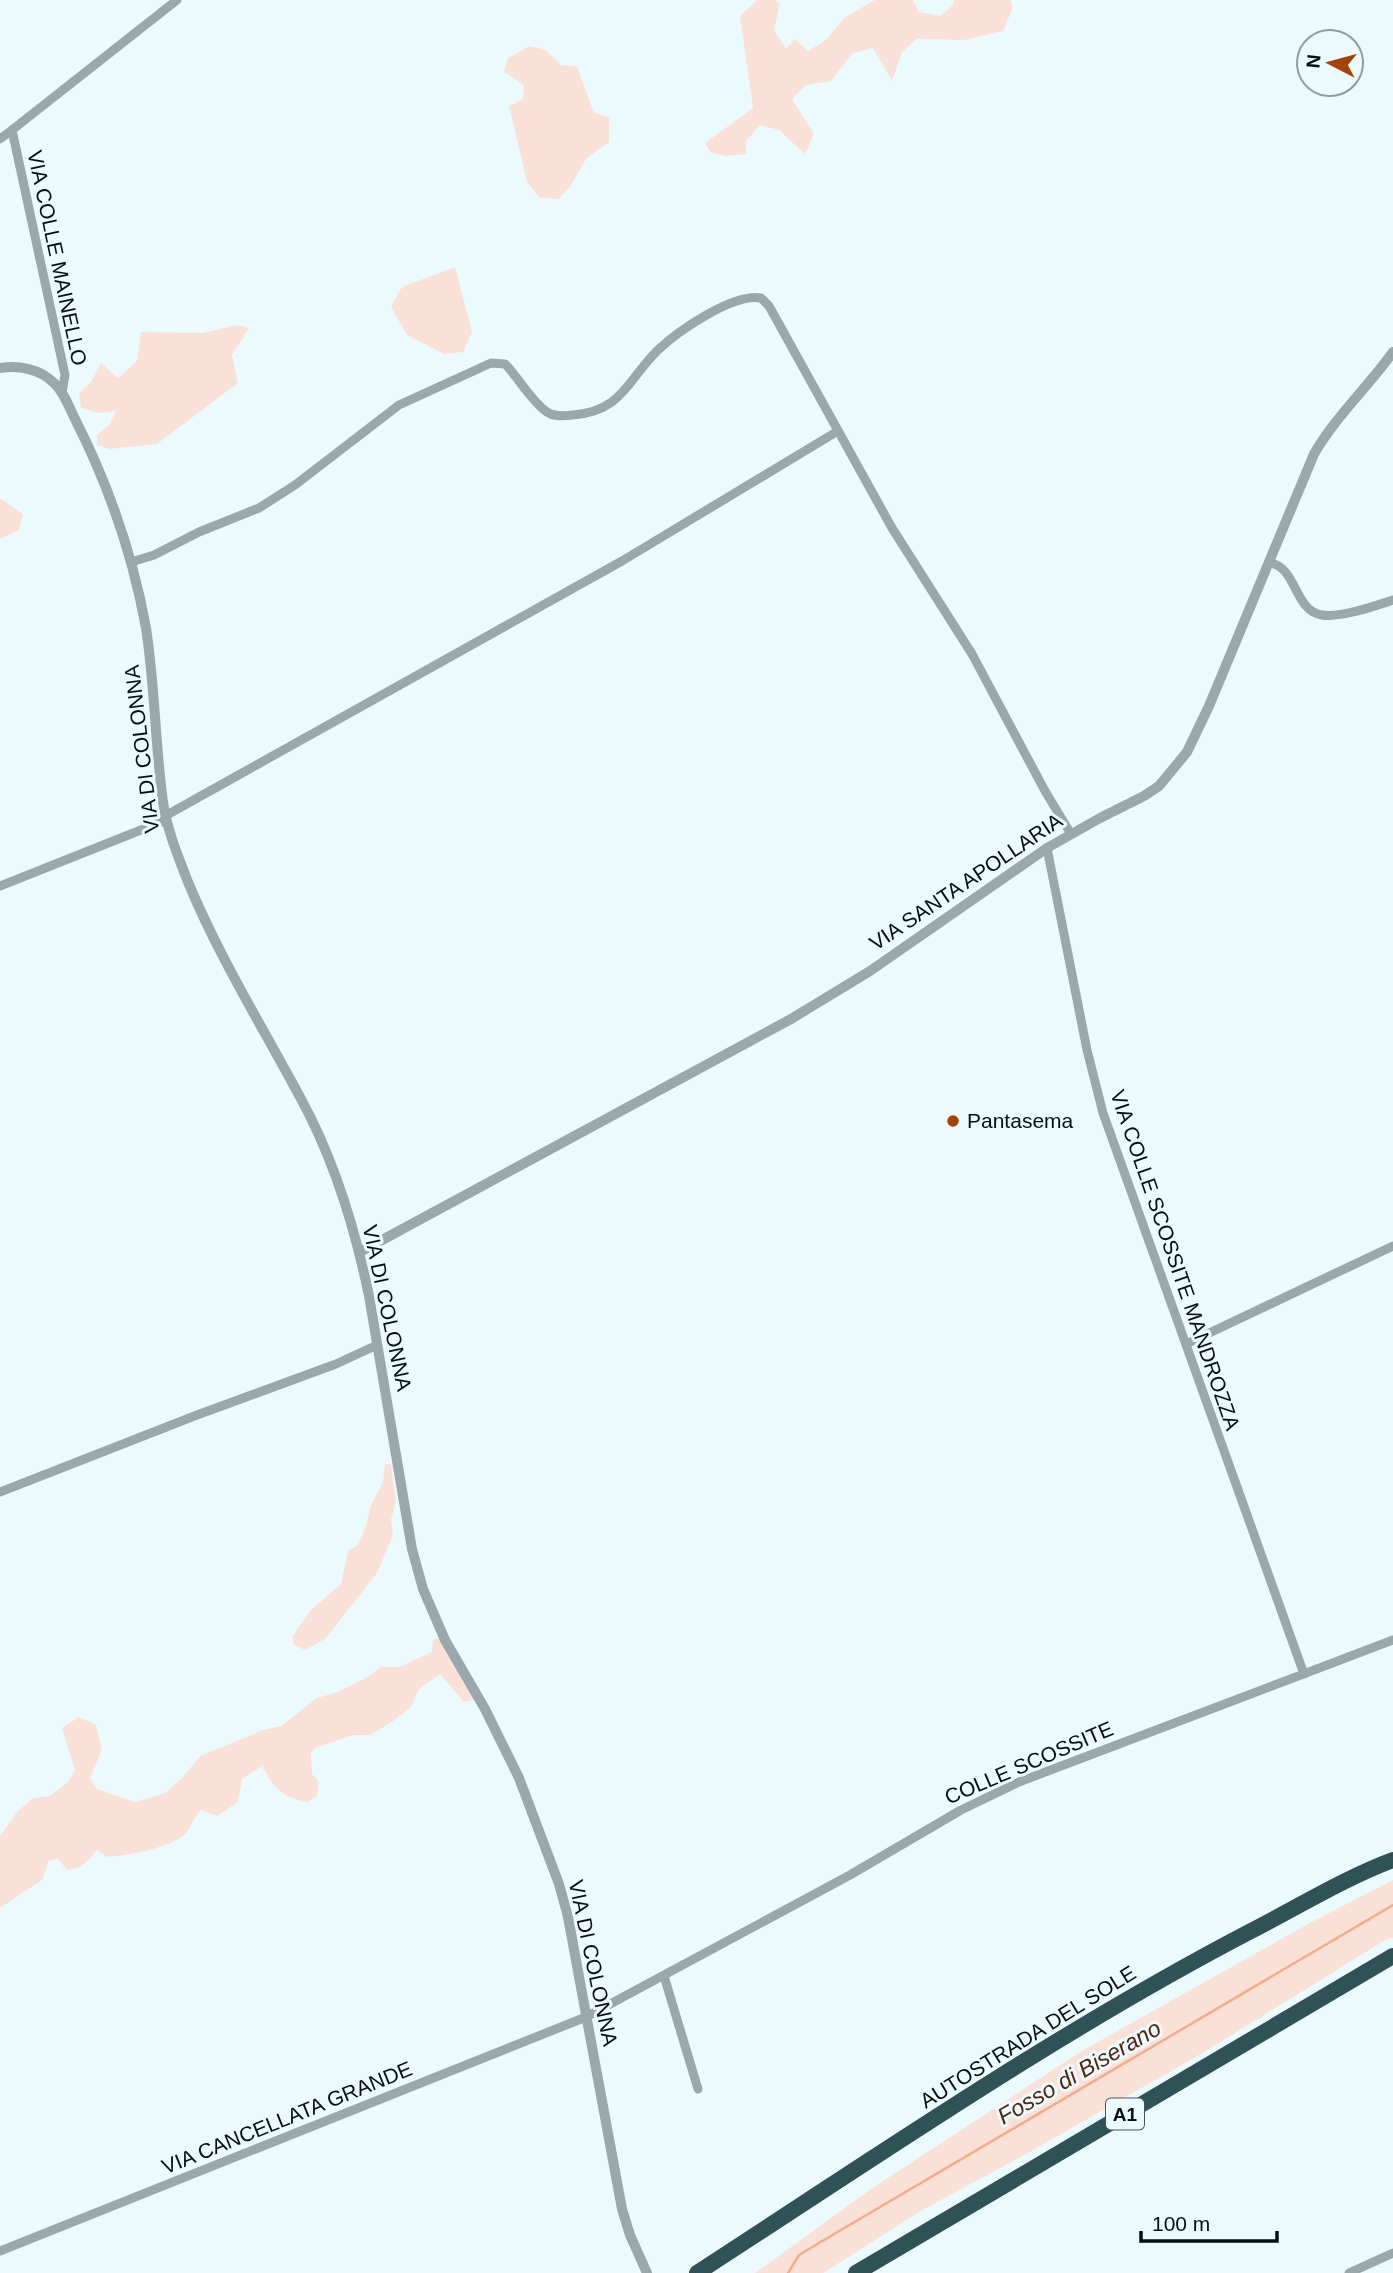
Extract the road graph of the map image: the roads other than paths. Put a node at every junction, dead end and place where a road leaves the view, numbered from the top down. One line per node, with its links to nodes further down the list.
1 (177, 0): 2 (street, VIA COLLE MAINELLO)
2 (12, 130): 3 (street); 6 (street, VIA COLLE MAINELLO)
3 (0, 139)
4 (1393, 352): 9 (street, VIA SANTA APOLLARIA)
5 (0, 368): 6 (street, VIA DI COLONNA)
6 (62, 393): 8 (street, VIA DI COLONNA)
7 (838, 432): 8 (street); 11 (street); 12 (street)
8 (131, 562): 11 (street, VIA DI COLONNA)
9 (1270, 563): 10 (street); 12 (street, VIA SANTA APOLLARIA)
10 (1393, 600)
11 (166, 818): 14 (street); 16 (street, VIA DI COLONNA)
12 (1070, 834): 13 (street, VIA SANTA APOLLARIA)
13 (1047, 848): 16 (street, VIA SANTA APOLLARIA); 17 (street, VIA COLLE SCOSSITE MANDROZZA)
14 (0, 886)
15 (1393, 1247): 17 (street)
16 (360, 1252): 18 (street, VIA DI COLONNA)
17 (1186, 1344): 21 (street, VIA COLLE SCOSSITE MANDROZZA)
18 (377, 1345): 19 (street); 25 (street, VIA DI COLONNA)
19 (0, 1492)
20 (1393, 1640): 21 (street, COLLE SCOSSITE)
21 (1304, 1674): 24 (street, COLLE SCOSSITE)
22 (1393, 1860): 30 (highway, AUTOSTRADA DEL SOLE)
23 (1393, 1956): 31 (highway, A1)
24 (664, 1976): 25 (street, COLLE SCOSSITE); 26 (street)
25 (586, 2017): 27 (street, VIA CANCELLATA GRANDE); 29 (street, VIA DI COLONNA)
26 (698, 2089)
27 (0, 2251)
28 (1393, 2253): 32 (street)
29 (647, 2273)
30 (697, 2273)
31 (856, 2273)
32 (1349, 2273)

